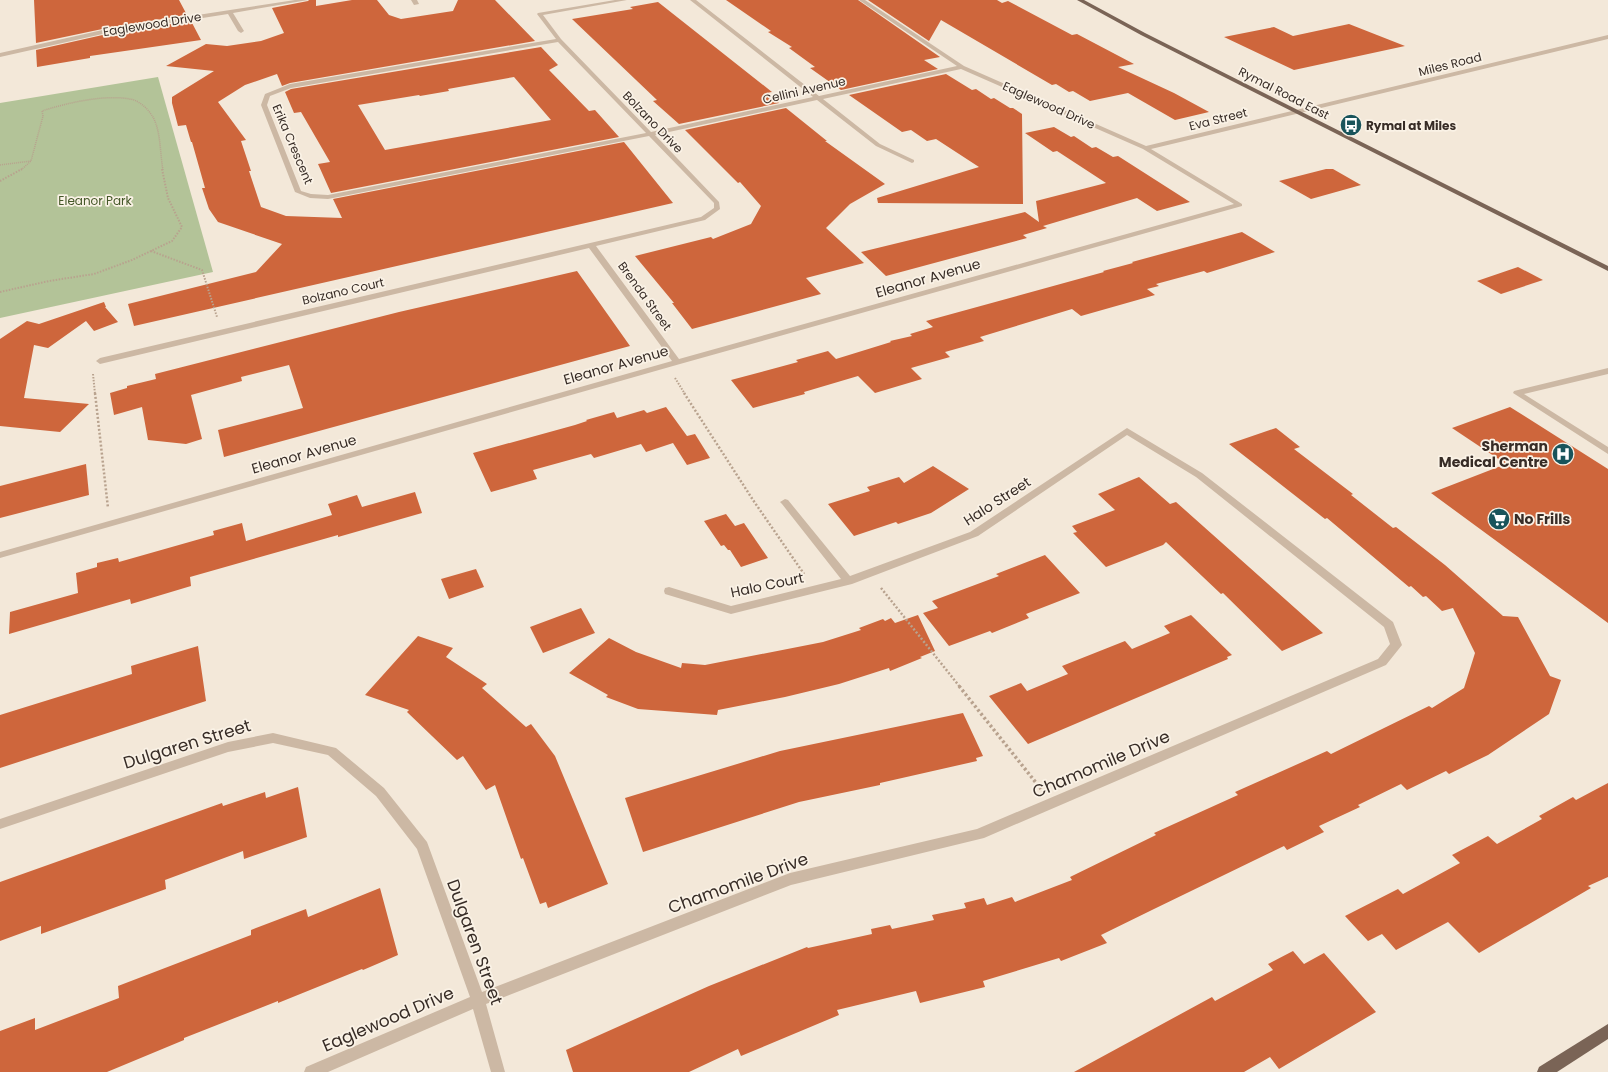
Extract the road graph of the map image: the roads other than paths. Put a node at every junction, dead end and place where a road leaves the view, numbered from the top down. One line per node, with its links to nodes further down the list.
1 (305, 0): 6 (street, Eaglewood Drive)
2 (624, 0): 9 (street, Bolzano Drive)
3 (693, 0): 12 (street)
4 (862, 0): 11 (street, Eaglewood Drive)
5 (1080, 0): 13 (main road, Rymal Road East)
6 (230, 12): 7 (street); 10 (street, Eaglewood Drive)
7 (241, 30)
8 (1608, 37): 13 (street, Miles Road)
9 (559, 40): 14 (street, Bolzano Drive); 14 (street, Erika Crescent)
10 (0, 54)
11 (962, 67): 12 (street, Cellini Avenue); 15 (street, Eaglewood Drive)
12 (817, 98): 14 (street, Cellini Avenue); 16 (street)
13 (1296, 111): 15 (street, Eva Street); 19 (main road, Rymal Road East)
14 (650, 134): 18 (street, Bolzano Drive)
15 (1145, 148): 17 (street, Eaglewood Drive)
16 (912, 161)
17 (1240, 205): 21 (street, Eleanor Avenue)
18 (592, 245): 20 (street, Bolzano Court); 21 (street, Brenda Street)
19 (1608, 269)
20 (100, 361)
21 (677, 362): 26 (street, Eleanor Avenue)
22 (1608, 371): 24 (street)
23 (1127, 431): 27 (street, Halo Street); 30 (street, Chamomile Drive)
24 (1608, 450)
25 (785, 502): 27 (street)
26 (0, 555)
27 (848, 581): 28 (street, Halo Court)
28 (669, 591)
29 (0, 824): 30 (street, Dulgaren Street)
30 (478, 1000): 32 (street, Eaglewood Drive); 33 (street, Dulgaren Street)
31 (1608, 1031): 34 (main road)
32 (311, 1072)
33 (498, 1072)
34 (1544, 1072)

